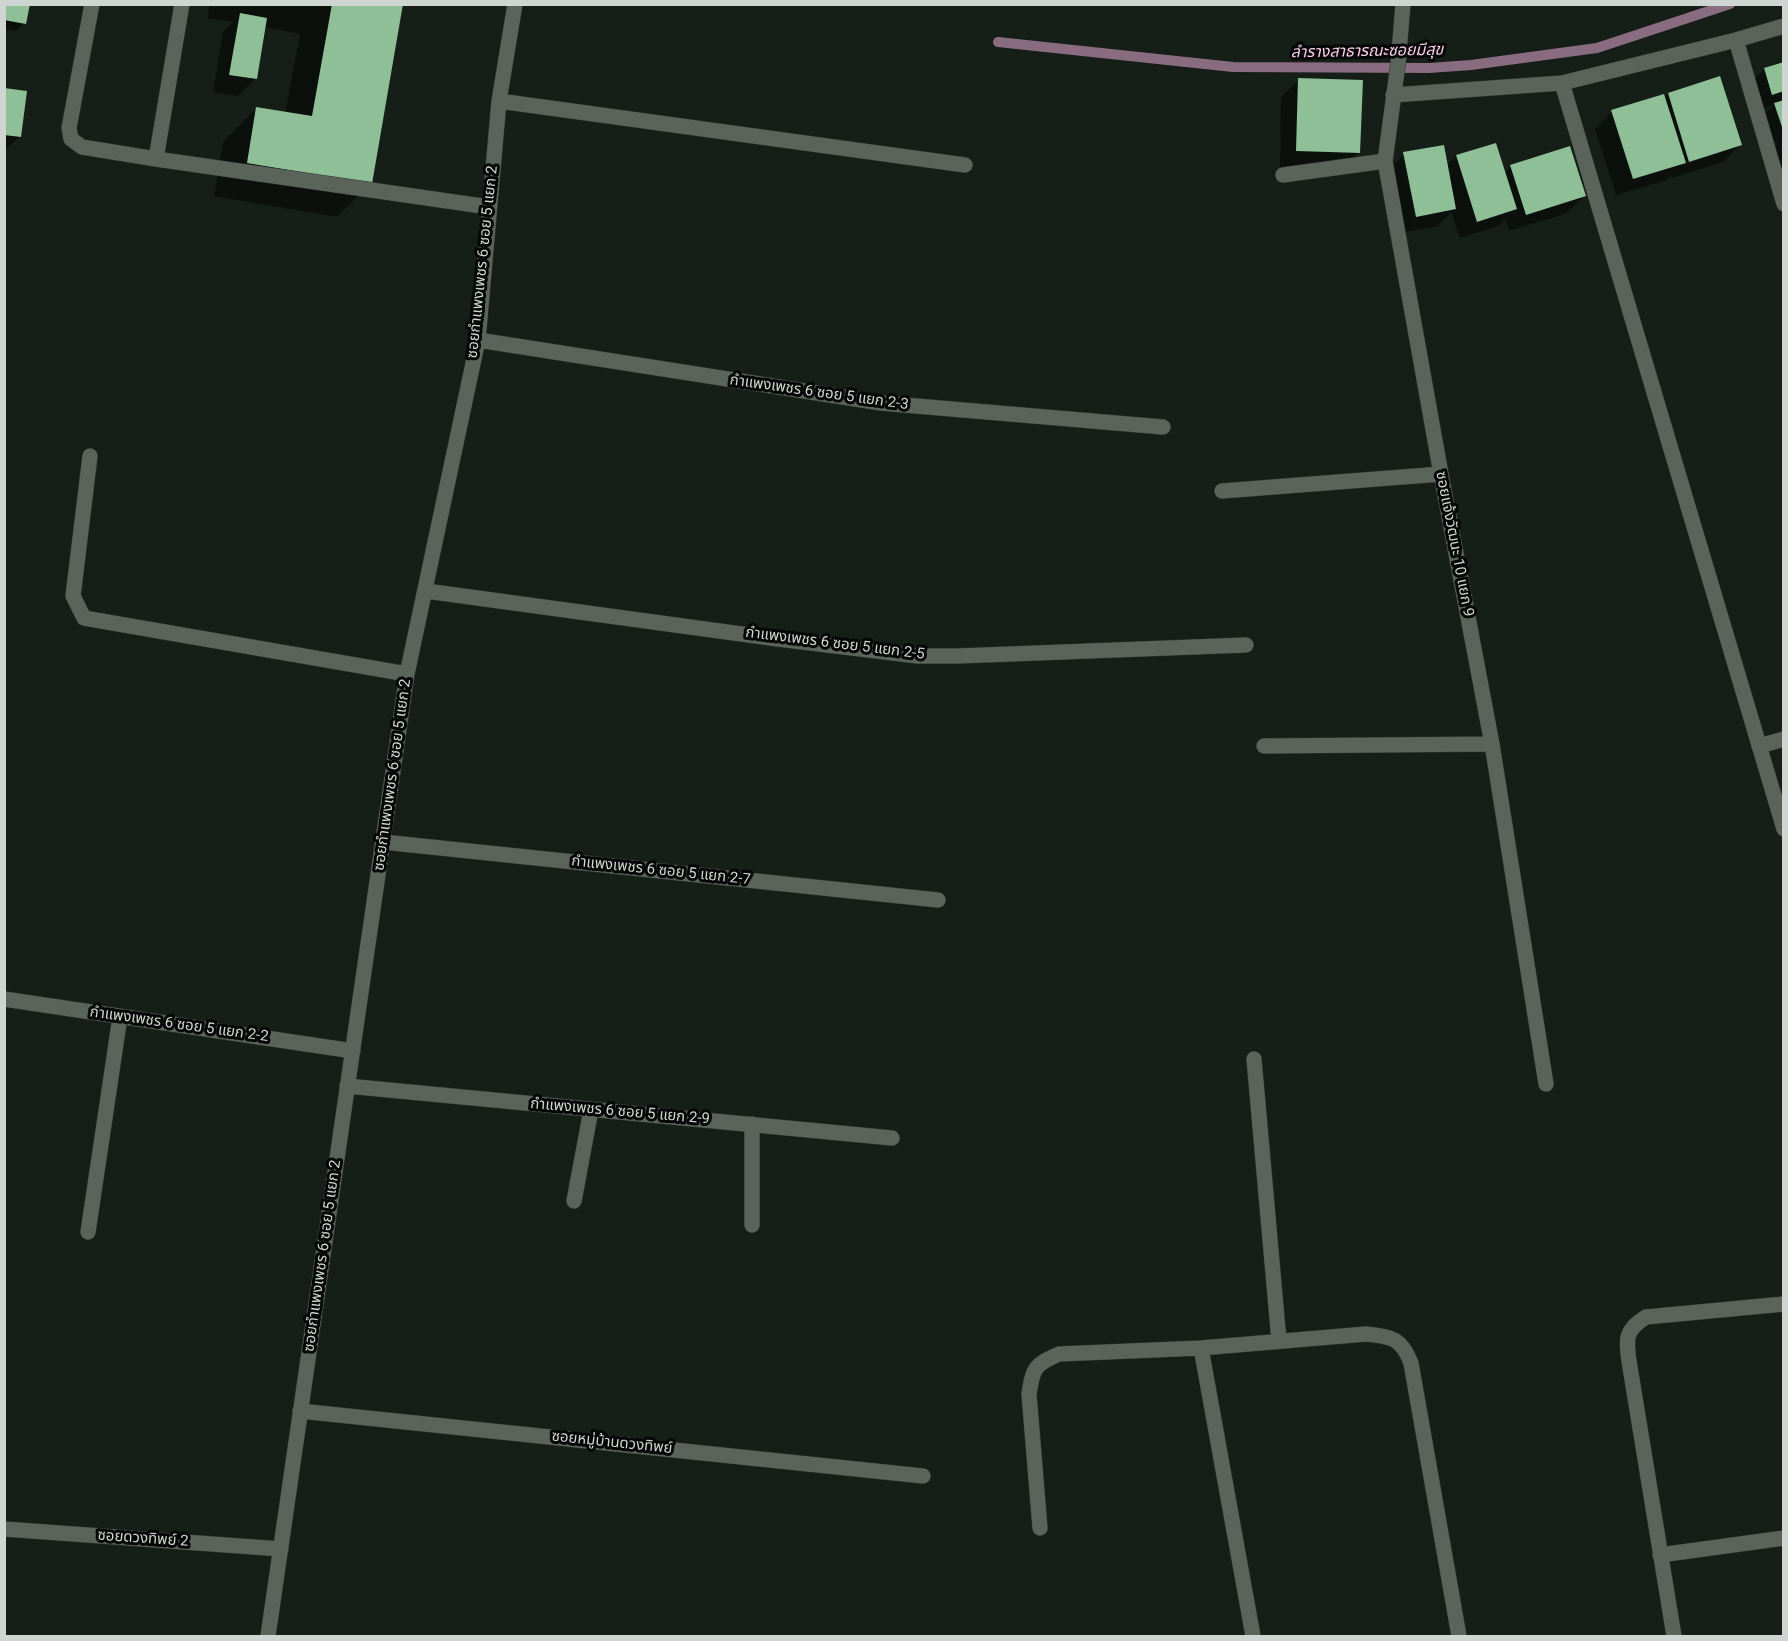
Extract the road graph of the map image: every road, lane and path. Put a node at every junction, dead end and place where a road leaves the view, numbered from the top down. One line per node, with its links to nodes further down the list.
1 (92, 4): 10 (street)
2 (182, 4): 10 (street)
3 (515, 4): 9 (street, ซอยกำแพงเพชร 6 ซอย 5 แยก 2)
4 (1403, 4): 8 (street, ซอยแจ้งวัฒนะ 10 แยก 9)
5 (1784, 26): 6 (street)
6 (1736, 40): 7 (street); 14 (street)
7 (1562, 83): 8 (street); 27 (street)
8 (1393, 95): 11 (street, ซอยแจ้งวัฒนะ 10 แยก 9)
9 (499, 101): 12 (street); 15 (street, ซอยกำแพงเพชร 6 ซอย 5 แยก 2)
10 (156, 159): 15 (street)
11 (1385, 161): 13 (street); 19 (street, ซอยแจ้งวัฒนะ 10 แยก 9)
12 (964, 165)
13 (1283, 175)
14 (1784, 204)
15 (489, 207): 16 (street, ซอยกำแพงเพชร 6 ซอย 5 แยก 2)
16 (478, 340): 17 (street, กำแพงเพชร 6 ซอย 5 แยก 2-3); 21 (street, ซอยกำแพงเพชร 6 ซอย 5 แยก 2)
17 (1163, 427)
18 (90, 456): 23 (street)
19 (1441, 474): 20 (street); 25 (street, ซอยแจ้งวัฒนะ 10 แยก 9)
20 (1222, 491)
21 (426, 591): 22 (street, กำแพงเพชร 6 ซอย 5 แยก 2-5); 23 (street, ซอยกำแพงเพชร 6 ซอย 5 แยก 2)
22 (1246, 645)
23 (407, 674): 29 (street, ซอยกำแพงเพชร 6 ซอย 5 แยก 2)
24 (1784, 739): 27 (street)
25 (1492, 744): 26 (street); 35 (street, ซอยแจ้งวัฒนะ 10 แยก 9)
26 (1264, 746)
27 (1759, 746): 28 (street)
28 (1784, 829)
29 (383, 842): 30 (street, กำแพงเพชร 6 ซอย 5 แยก 2-7); 33 (street, ซอยกำแพงเพชร 6 ซอย 5 แยก 2)
30 (938, 900)
31 (4, 999): 32 (street, กำแพงเพชร 6 ซอย 5 แยก 2-2)
32 (120, 1017): 33 (street, กำแพงเพชร 6 ซอย 5 แยก 2-2); 42 (street)
33 (353, 1051): 36 (street, ซอยกำแพงเพชร 6 ซอย 5 แยก 2)
34 (1254, 1059): 44 (street)
35 (1546, 1084)
36 (347, 1086): 37 (street, กำแพงเพชร 6 ซอย 5 แยก 2-9); 46 (street, ซอยกำแพงเพชร 6 ซอย 5 แยก 2)
37 (591, 1110): 38 (street, กำแพงเพชร 6 ซอย 5 แยก 2-9); 40 (street)
38 (752, 1124): 39 (street, กำแพงเพชร 6 ซอย 5 แยก 2-9); 41 (street)
39 (892, 1138)
40 (574, 1201)
41 (752, 1225)
42 (88, 1232)
43 (1784, 1304): 52 (street)
44 (1280, 1341): 45 (street); 55 (street)
45 (1201, 1348): 48 (street); 54 (street)
46 (300, 1411): 47 (street, ซอยหมู่บ้านดวงทิพย์); 51 (street, ซอยกำแพงเพชร 6 ซอย 5 แยก 2)
47 (923, 1476)
48 (1040, 1528)
49 (4, 1529): 51 (street, ซอยดวงทิพย์ 2)
50 (1784, 1538): 52 (street)
51 (280, 1549): 53 (street, ซอยกำแพงเพชร 6 ซอย 5 แยก 2)
52 (1660, 1555): 56 (street)
53 (268, 1636)
54 (1253, 1636)
55 (1459, 1636)
56 (1674, 1636)

